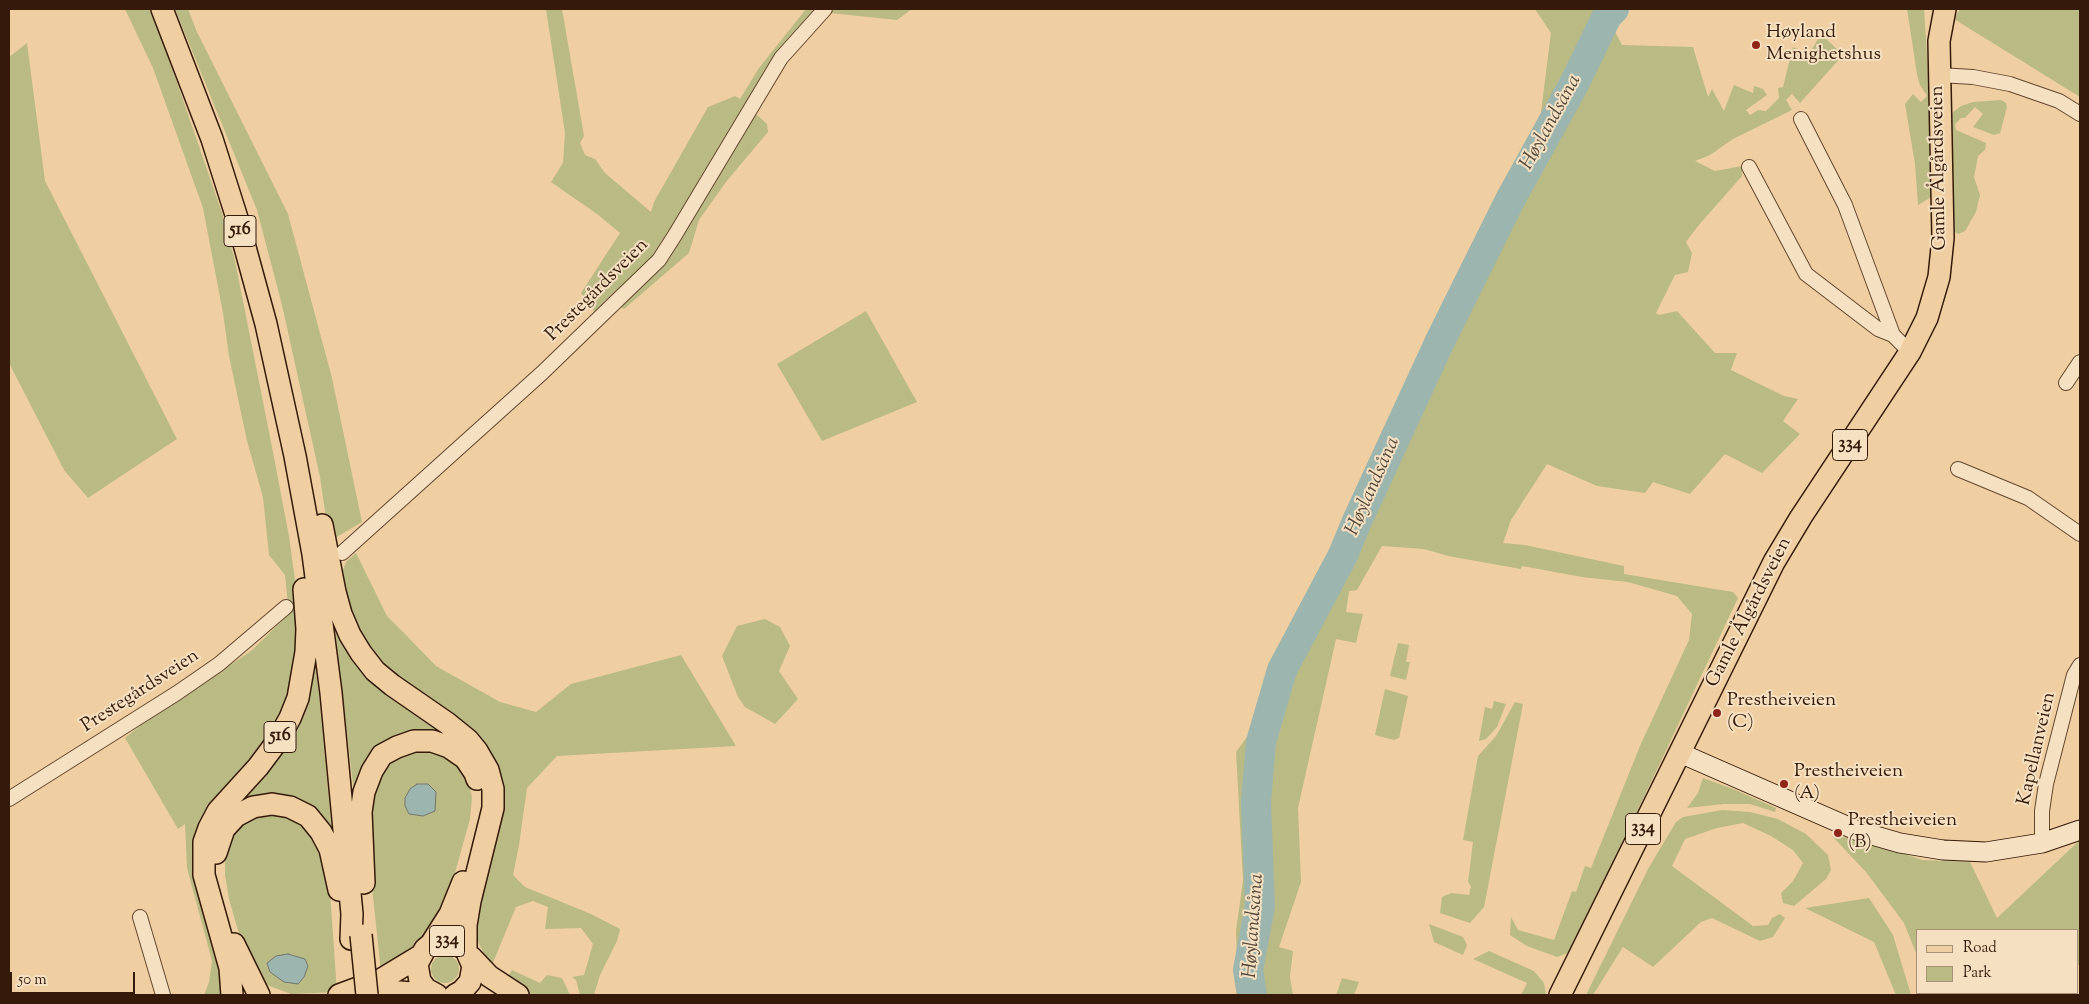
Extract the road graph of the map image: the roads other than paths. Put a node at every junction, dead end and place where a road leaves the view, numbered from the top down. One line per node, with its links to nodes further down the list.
1 (162, 9): 12 (main road, 516)
2 (825, 9): 15 (street, Prestegårdsveien)
3 (1945, 9): 4 (main road, Gamle Ålgårdsveien / 334)
4 (1940, 75): 5 (street); 9 (main road, Gamle Ålgårdsveien / 334)
5 (2080, 114)
6 (1801, 120): 8 (street)
7 (1749, 167): 8 (street)
8 (1894, 335): 9 (street)
9 (1910, 352): 18 (main road, Gamle Ålgårdsveien / 334)
10 (2080, 362): 11 (street)
11 (2066, 383)
12 (295, 456): 23 (main road, 516); 25 (main road, 516); 28 (main road, 516)
13 (1958, 469): 14 (street)
14 (2080, 534)
15 (342, 553)
16 (286, 607): 19 (street, Prestegårdsveien)
17 (2080, 665): 21 (street, Kapellanveien)
18 (1680, 753): 21 (street); 36 (main road, Gamle Ålgårdsveien / 334)
19 (9, 799)
20 (2080, 830): 21 (street)
21 (2042, 843)
22 (140, 917): 27 (street)
23 (356, 937): 24 (main road, 516); 29 (main road, 516); 31 (main road, 516); 32 (main road, 516, bridge)
24 (425, 950): 25 (main road, 334); 30 (main road, 334); 34 (main road, 334)
25 (469, 954): 26 (main road, 334); 35 (main road, 334)
26 (465, 994)
27 (163, 995)
28 (232, 995)
29 (259, 995)
30 (339, 995)
31 (356, 995)
32 (367, 995)
33 (377, 995): 34 (main road, 334)
34 (435, 995)
35 (518, 995)
36 (1560, 995)

